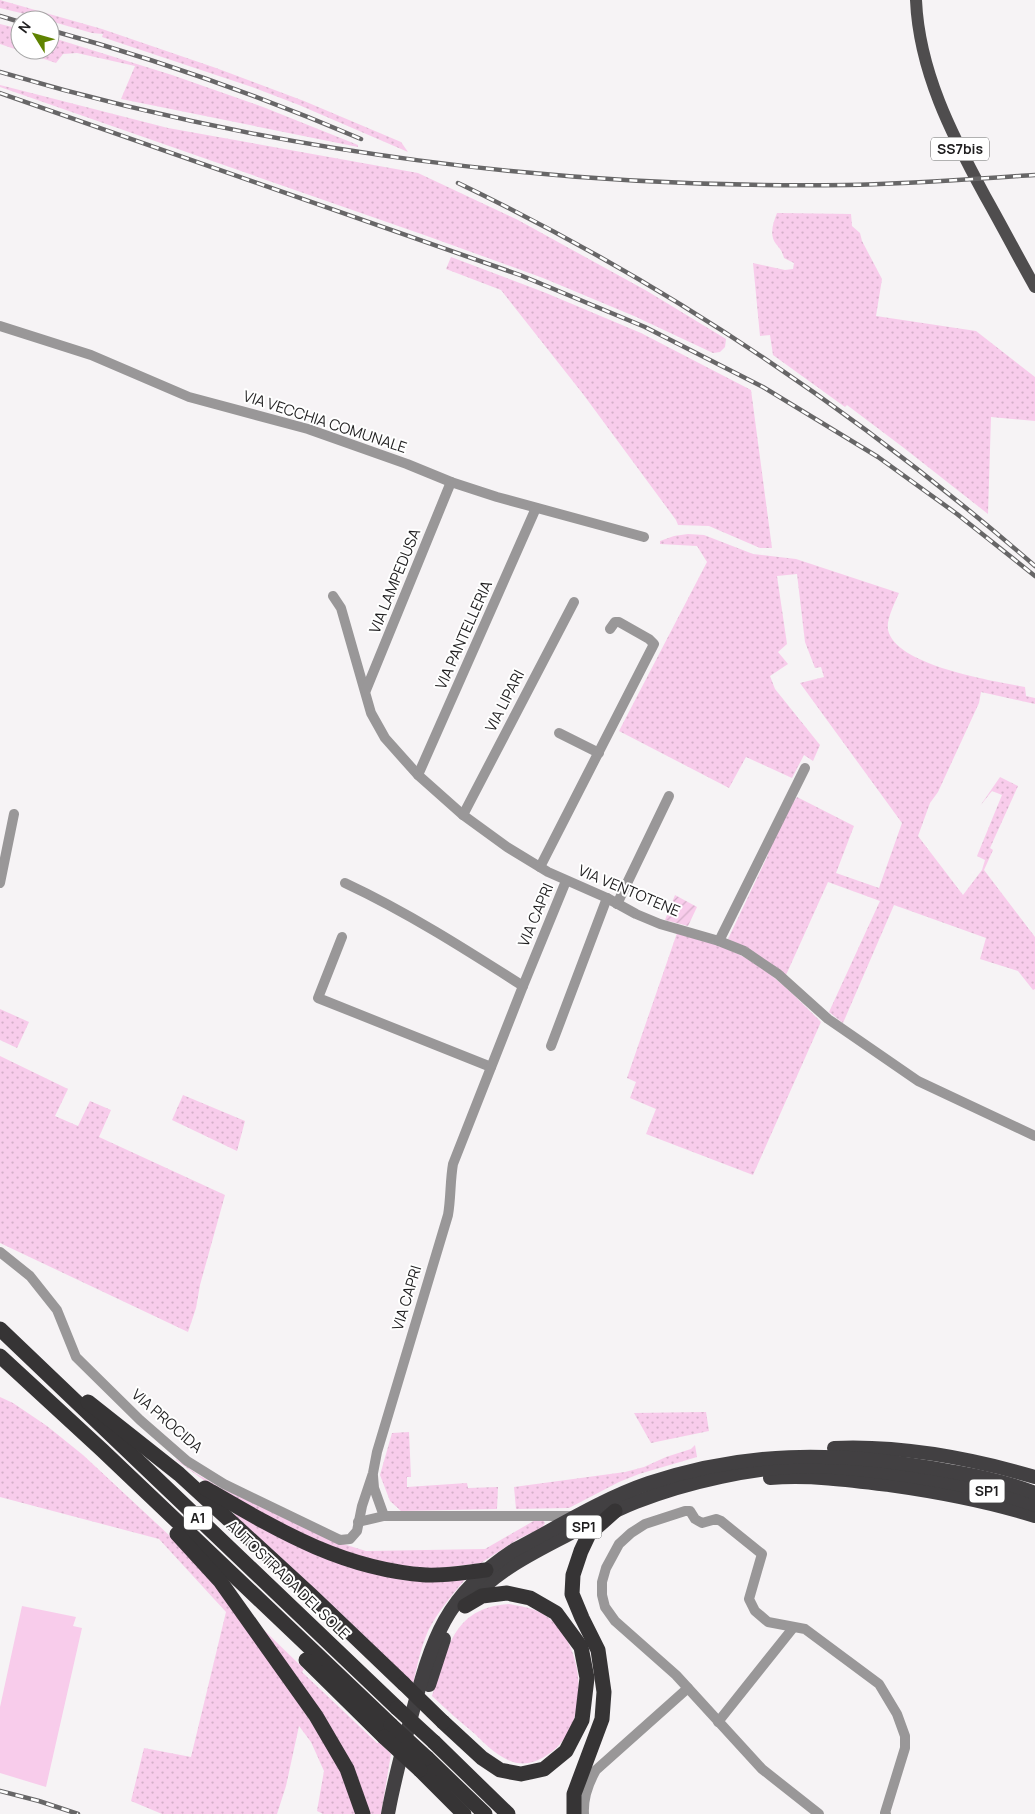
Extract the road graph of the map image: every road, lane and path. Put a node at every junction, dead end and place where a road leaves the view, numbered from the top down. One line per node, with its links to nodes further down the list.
1 (916, 0): 2 (main road, SS7bis)
2 (1035, 287)
3 (0, 326): 4 (street, VIA VECCHIA COMUNALE)
4 (451, 482): 5 (street, VIA VECCHIA COMUNALE); 10 (street, VIA LAMPEDUSA)
5 (536, 508): 6 (street, VIA VECCHIA COMUNALE); 14 (street, VIA PANTELLERIA)
6 (644, 537)
7 (333, 596): 10 (street, VIA VENTOTENE)
8 (574, 602): 17 (street, VIA LIPARI)
9 (610, 629): 12 (street)
10 (366, 690): 14 (street, VIA VENTOTENE)
11 (560, 733): 12 (street)
12 (599, 753): 18 (street)
13 (805, 768): 25 (street)
14 (418, 775): 17 (street, VIA VENTOTENE)
15 (669, 796): 23 (street)
16 (14, 814): 20 (street)
17 (463, 814): 18 (street, VIA VENTOTENE)
18 (540, 867): 19 (street, VIA VENTOTENE)
19 (566, 881): 22 (street, VIA VENTOTENE); 26 (street, VIA CAPRI)
20 (0, 883)
21 (345, 883): 26 (street)
22 (607, 898): 23 (street, VIA VENTOTENE); 27 (street)
23 (616, 904): 25 (street, VIA VENTOTENE)
24 (342, 937): 28 (street)
25 (719, 941): 29 (street, VIA VENTOTENE)
26 (523, 986): 28 (street, VIA CAPRI)
27 (550, 1046)
28 (491, 1067): 35 (street, VIA CAPRI)
29 (1035, 1136)
30 (0, 1252): 46 (street, VIA PROCIDA)
31 (0, 1329): 33 (highway, AUTOSTRADA DEL SOLE / A1)
32 (0, 1356): 38 (highway, A1)
33 (28, 1356): 36 (highway); 53 (highway, AUTOSTRADA DEL SOLE / A1, bridge)
34 (750, 1460): 37 (highway); 40 (highway, SP1); 44 (highway, SP1)
35 (373, 1473): 43 (street); 46 (street, VIA CAPRI)
36 (180, 1474): 47 (highway); 48 (highway, bridge)
37 (1035, 1477)
38 (134, 1480): 52 (highway, A1, bridge); 54 (highway)
39 (702, 1482): 41 (highway, SP1); 42 (highway, SP1); 45 (highway)
40 (1035, 1493)
41 (1035, 1505)
42 (615, 1511): 48 (highway, SP1); 59 (highway)
43 (384, 1516): 44 (street); 46 (street)
44 (577, 1516): 47 (highway, SP1)
45 (1035, 1516)
46 (358, 1522)
47 (486, 1570): 55 (highway, SP1)
48 (465, 1606): 56 (highway, SP1)
49 (792, 1628): 50 (street); 51 (street); 62 (street)
50 (688, 1688): 51 (street); 60 (street)
51 (718, 1722): 61 (street)
52 (424, 1764): 57 (highway); 58 (highway)
53 (506, 1811)
54 (364, 1814)
55 (388, 1814)
56 (397, 1814)
57 (464, 1814)
58 (485, 1814)
59 (574, 1814)
60 (584, 1814)
61 (819, 1814)
62 (886, 1814)

